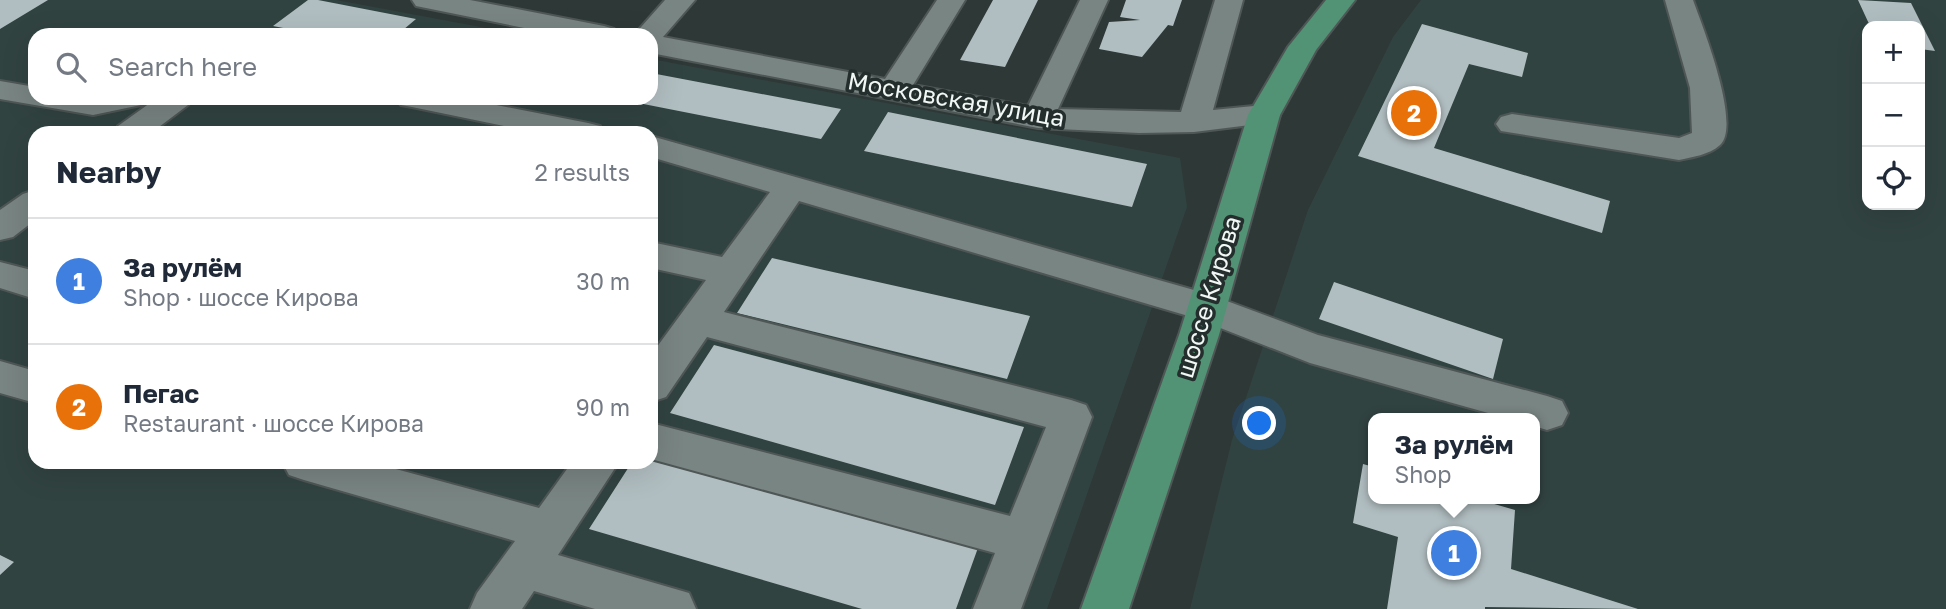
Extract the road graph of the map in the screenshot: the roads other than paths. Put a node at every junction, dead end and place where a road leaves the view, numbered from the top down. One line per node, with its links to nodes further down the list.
1 (426, 0): 9 (street)
2 (559, 0): 9 (street)
3 (681, 0): 11 (street)
4 (951, 0): 14 (street)
5 (1094, 0): 19 (street)
6 (1229, 0): 20 (street)
7 (1341, 0): 18 (main road, шоссе Кирова)
8 (1679, 0): 21 (street)
9 (537, 22): 10 (street)
10 (568, 28)
11 (655, 28)
12 (658, 45): 14 (street, Московская улица)
13 (0, 90): 15 (street)
14 (894, 90): 19 (street, Московская улица)
15 (28, 95)
16 (168, 105): 22 (street)
17 (447, 105): 23 (street)
18 (1264, 115): 20 (street, Московская улица); 32 (main road, шоссе Кирова)
19 (1038, 118): 20 (street, Московская улица)
20 (1194, 122)
21 (1512, 124)
22 (139, 126)
23 (553, 126)
24 (658, 148): 25 (street)
25 (792, 186): 29 (street); 32 (street)
26 (28, 207): 27 (street)
27 (0, 228)
28 (658, 256): 29 (street)
29 (731, 272): 33 (street)
30 (0, 275): 31 (street)
31 (28, 283)
32 (1208, 308): 37 (street); 46 (main road, шоссе Кирова)
33 (697, 320): 34 (street); 41 (street)
34 (658, 376)
35 (0, 377): 36 (street)
36 (28, 385)
37 (1547, 413)
38 (658, 443): 41 (street)
39 (323, 469): 42 (street)
40 (592, 469): 42 (street)
41 (1024, 540): 45 (street)
42 (536, 549): 43 (street); 44 (street)
43 (494, 609)
44 (672, 609)
45 (997, 609)
46 (1105, 609)

